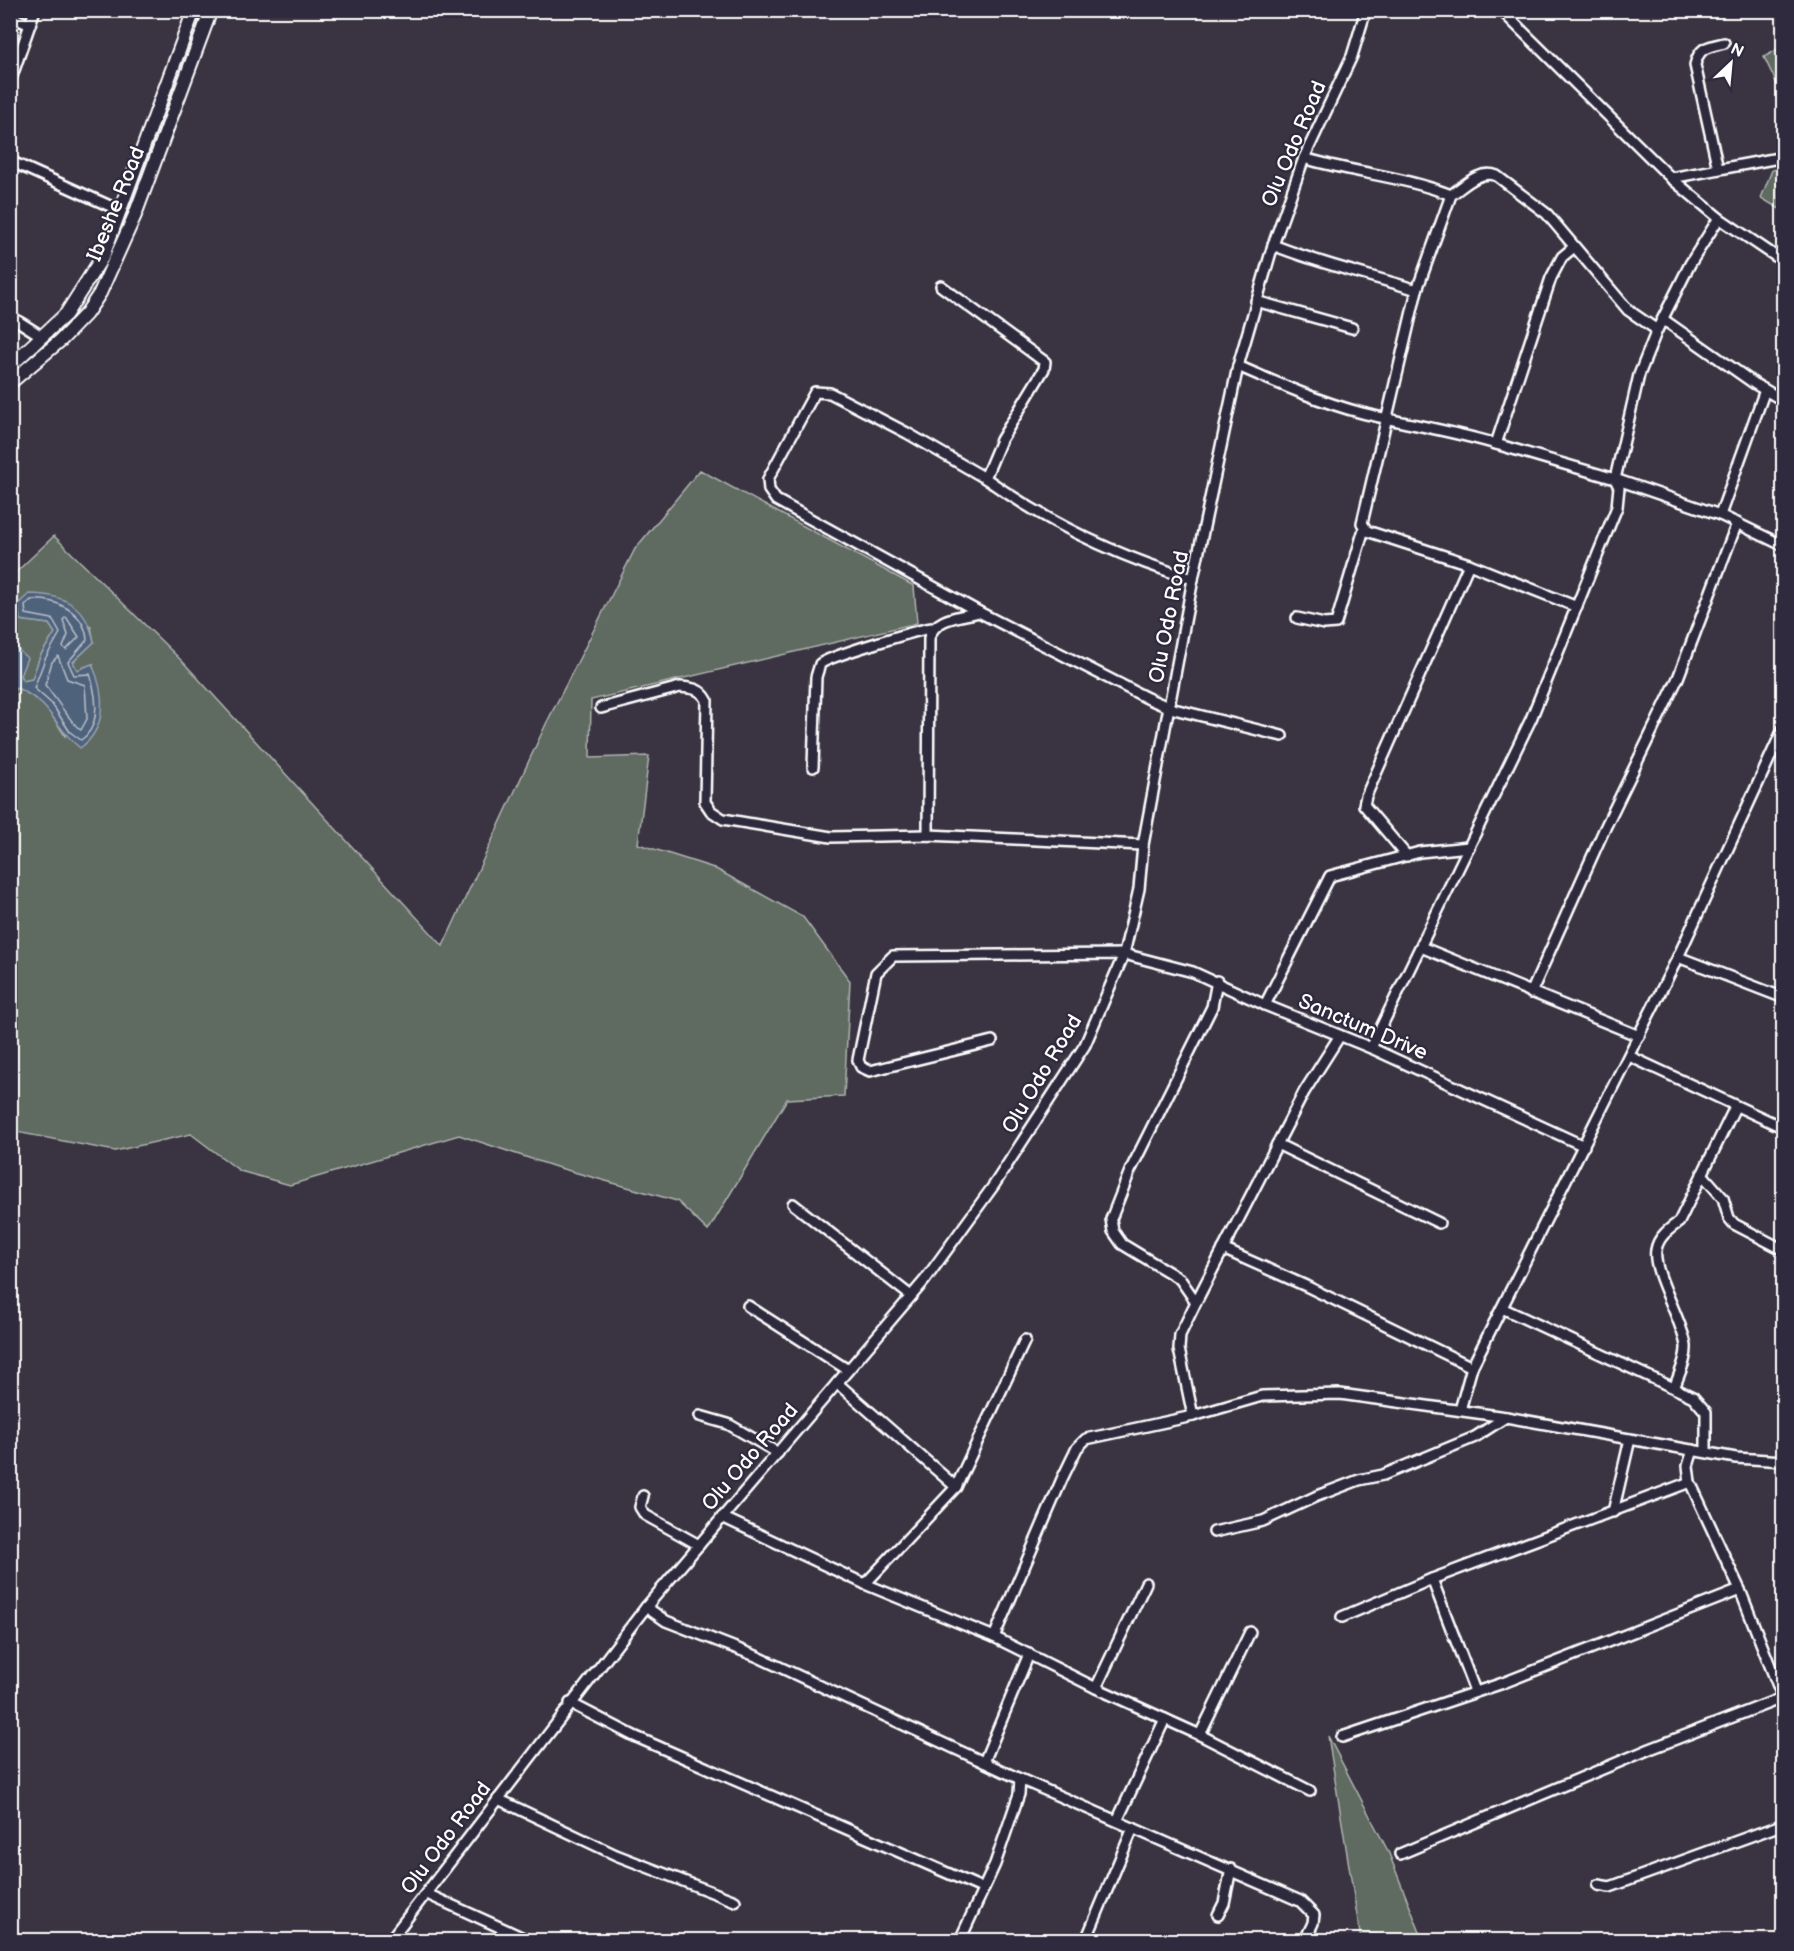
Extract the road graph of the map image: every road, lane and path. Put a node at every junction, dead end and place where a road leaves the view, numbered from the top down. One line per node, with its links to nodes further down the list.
1 (35, 10): 7 (street)
2 (194, 10): 16 (main road, Ibeshe Road)
3 (211, 10): 31 (main road, Ibeshe Road)
4 (1366, 10): 11 (street, Olu Odo Road)
5 (1501, 10): 14 (street)
6 (10, 16): 7 (street)
7 (30, 25): 9 (street)
8 (1724, 43): 13 (street)
9 (10, 82)
10 (1784, 157): 13 (street)
11 (1304, 158): 15 (street); 18 (street, Olu Odo Road)
12 (10, 161): 16 (street)
13 (1718, 169): 14 (street)
14 (1671, 178): 17 (street)
15 (1450, 195): 19 (street); 22 (street)
16 (121, 211): 28 (main road, Ibeshe Road)
17 (1719, 218): 20 (street); 25 (street)
18 (1273, 245): 22 (street); 23 (street, Olu Odo Road)
19 (1574, 247): 27 (street); 35 (street)
20 (1784, 262)
21 (941, 286): 36 (street)
22 (1418, 290): 34 (street)
23 (1256, 301): 26 (street); 30 (street, Olu Odo Road)
24 (10, 316): 28 (street)
25 (1664, 320): 27 (street); 32 (street)
26 (1352, 328)
27 (1657, 330): 37 (street)
28 (43, 338): 29 (main road, Ibeshe Road)
29 (10, 366)
30 (1238, 366): 34 (street); 43 (street, Olu Odo Road)
31 (10, 383)
32 (1765, 390): 33 (street); 38 (street)
33 (1784, 401)
34 (1387, 418): 35 (street); 40 (street)
35 (1496, 444): 37 (street)
36 (985, 478): 43 (street); 45 (street)
37 (1615, 479): 38 (street); 44 (street)
38 (1720, 515): 39 (street)
39 (1737, 523): 41 (street); 62 (street)
40 (1364, 528): 42 (street); 46 (street)
41 (1784, 546)
42 (1469, 564): 44 (street); 57 (street)
43 (1193, 579): 49 (street, Olu Odo Road)
44 (1577, 607): 56 (street)
45 (980, 612): 47 (street); 49 (street)
46 (1297, 618)
47 (932, 628): 53 (street); 54 (street)
48 (601, 708): 54 (street)
49 (1170, 708): 51 (street); 55 (street, Olu Odo Road)
50 (1784, 727): 52 (street)
51 (1282, 736)
52 (1781, 741): 60 (street)
53 (813, 767)
54 (928, 835): 55 (street)
55 (1143, 845): 59 (street, Olu Odo Road)
56 (1469, 847): 57 (street); 58 (street)
57 (1407, 856): 64 (street)
58 (1421, 946): 62 (street); 68 (street)
59 (1124, 954): 61 (street, Sanctum Drive); 67 (street, Sanctum Drive); 79 (street, Olu Odo Road)
60 (1678, 957): 63 (street); 65 (street)
61 (1217, 981): 64 (street, Sanctum Drive); 80 (street)
62 (1531, 993): 65 (street)
63 (1784, 998)
64 (1265, 1005): 66 (street, Sanctum Drive)
65 (1639, 1036): 69 (street)
66 (1339, 1037): 68 (street, Sanctum Drive); 72 (street)
67 (992, 1041)
68 (1371, 1048): 73 (street, Sanctum Drive)
69 (1629, 1056): 70 (street); 73 (street)
70 (1735, 1107): 71 (street); 74 (street)
71 (1784, 1128)
72 (1277, 1144): 76 (street); 77 (street)
73 (1584, 1146): 82 (street)
74 (1702, 1174): 78 (street); 87 (street)
75 (793, 1204): 79 (street)
76 (1439, 1222)
77 (1223, 1249): 80 (street); 84 (street)
78 (1784, 1250)
79 (911, 1296): 85 (street, Olu Odo Road)
80 (1196, 1302): 90 (street)
81 (748, 1306): 85 (street)
82 (1502, 1308): 84 (street); 87 (street)
83 (1025, 1340): 98 (street)
84 (1472, 1367): 88 (street)
85 (848, 1370): 86 (street, Olu Odo Road)
86 (837, 1383): 95 (street, Olu Odo Road); 98 (street)
87 (1675, 1386): 94 (street)
88 (1460, 1410): 90 (street); 91 (street)
89 (700, 1416): 95 (street)
90 (1193, 1416): 111 (street)
91 (1506, 1417): 92 (street); 102 (street)
92 (1630, 1439): 93 (street); 100 (street)
93 (1694, 1450): 94 (street); 97 (street)
94 (1706, 1452): 96 (street)
95 (778, 1453): 101 (street, Olu Odo Road)
96 (1784, 1461)
97 (1690, 1482): 100 (street); 107 (street)
98 (956, 1487): 106 (street)
99 (644, 1496): 103 (street)
100 (1613, 1512): 104 (street)
101 (722, 1517): 103 (street, Olu Odo Road); 106 (street)
102 (1214, 1532)
103 (699, 1545): 108 (street, Olu Odo Road)
104 (1432, 1579): 109 (street); 114 (street)
105 (1146, 1583): 113 (street)
106 (865, 1584): 111 (street)
107 (1740, 1590): 114 (street); 115 (street)
108 (646, 1607): 116 (street, Olu Odo Road); 120 (street)
109 (1342, 1617)
110 (1250, 1632): 118 (street)
111 (994, 1637): 112 (street)
112 (1029, 1654): 113 (street); 120 (street)
113 (1096, 1688): 117 (street)
114 (1475, 1691): 119 (street)
115 (1783, 1700): 127 (street)
116 (570, 1703): 123 (street, Olu Odo Road); 130 (street)
117 (1165, 1719): 118 (street); 124 (street)
118 (1200, 1735): 122 (street)
119 (1342, 1737)
120 (984, 1762): 121 (street)
121 (1020, 1779): 124 (street); 130 (street)
122 (1310, 1791)
123 (498, 1798): 131 (street, Olu Odo Road); 132 (street)
124 (1118, 1821): 126 (street)
125 (1784, 1824): 129 (street)
126 (1133, 1828): 128 (street); 134 (street)
127 (1400, 1854)
128 (1231, 1869): 133 (street); 138 (street)
129 (1598, 1885)
130 (984, 1889): 137 (street)
131 (427, 1894): 135 (street, Olu Odo Road); 136 (street)
132 (735, 1901)
133 (1218, 1915)
134 (1088, 1940)
135 (390, 1941)
136 (528, 1941)
137 (960, 1941)
138 (1305, 1941)

